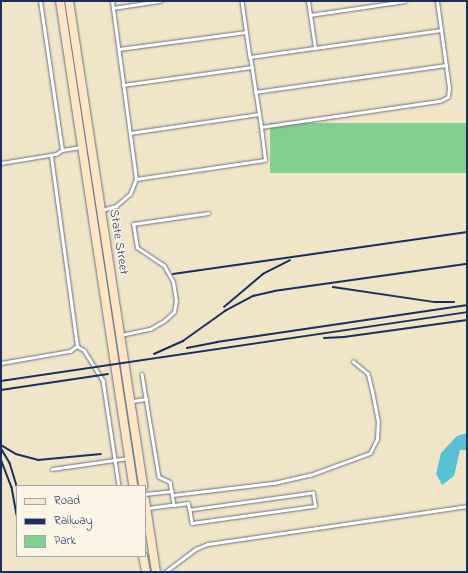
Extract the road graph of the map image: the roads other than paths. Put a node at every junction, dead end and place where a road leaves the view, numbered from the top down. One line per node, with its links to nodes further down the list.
1 (40, 1): 26 (lane)
2 (60, 1): 25 (street, State Street)
3 (69, 1): 24 (street, State Street)
4 (112, 1): 10 (lane)
5 (160, 1): 10 (lane)
6 (242, 1): 13 (lane)
7 (308, 1): 11 (lane)
8 (404, 1): 11 (lane)
9 (438, 1): 12 (lane)
10 (113, 8): 15 (lane)
11 (310, 15): 14 (lane)
12 (441, 30): 14 (lane); 17 (lane)
13 (246, 32): 15 (lane); 16 (lane)
14 (315, 48): 16 (lane)
15 (118, 49): 19 (lane)
16 (250, 57): 18 (lane)
17 (446, 65): 20 (lane); 22 (lane)
18 (252, 67): 19 (lane); 20 (lane)
19 (123, 85): 23 (lane)
20 (255, 92): 21 (lane)
21 (259, 114): 22 (lane); 23 (lane)
22 (261, 127): 29 (lane)
23 (130, 133): 29 (lane)
24 (91, 145): 25 (lane); 30 (street, State Street)
25 (82, 147): 26 (lane); 32 (street, State Street)
26 (62, 150): 27 (lane)
27 (51, 156): 28 (lane); 33 (lane)
28 (1, 163)
29 (136, 179): 30 (lane)
30 (101, 210): 32 (street, State Street)
31 (208, 213): 32 (lane)
32 (114, 336): 38 (street, State Street); 39 (street, State Street)
33 (77, 346): 35 (lane); 40 (lane)
34 (353, 362): 47 (lane)
35 (1, 363)
36 (142, 374): 37 (lane)
37 (146, 399): 38 (lane); 45 (lane)
38 (129, 402): 44 (street, State Street)
39 (129, 458): 40 (lane); 43 (street, State Street)
40 (115, 461): 41 (lane); 42 (lane)
41 (52, 469)
42 (119, 485)
43 (133, 485)
44 (143, 485)
45 (172, 491): 46 (lane); 47 (lane)
46 (146, 494)
47 (172, 495): 49 (lane)
48 (146, 504): 49 (lane); 54 (street)
49 (174, 505): 51 (lane)
50 (467, 506): 55 (lane)
51 (190, 510): 51 (lane)
52 (143, 557): 53 (street)
53 (146, 572)
54 (156, 572)
55 (165, 572)

